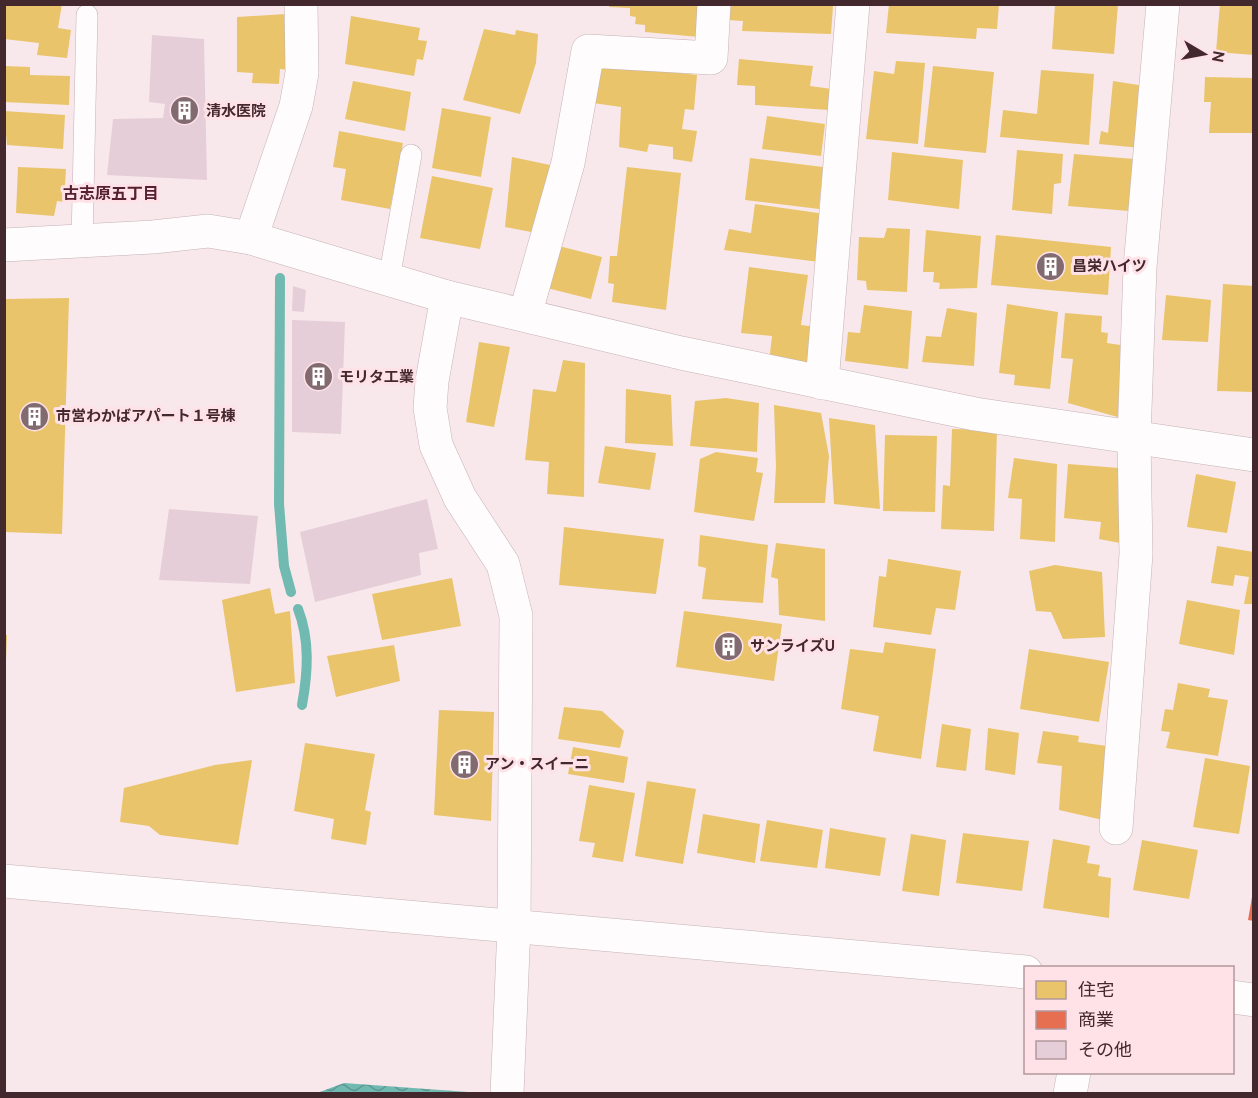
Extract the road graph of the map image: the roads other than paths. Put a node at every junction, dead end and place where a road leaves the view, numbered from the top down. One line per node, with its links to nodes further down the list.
1 (301, 4): 7 (street)
2 (714, 4): 12 (street)
3 (853, 4): 13 (street)
4 (1163, 4): 14 (street)
5 (87, 15): 8 (lane)
6 (411, 155): 10 (lane)
7 (251, 238): 8 (street); 10 (street)
8 (82, 241): 9 (street)
9 (4, 245)
10 (389, 279): 11 (street)
11 (447, 297): 12 (street); 18 (street)
12 (525, 315): 13 (street)
13 (822, 383): 14 (street)
14 (1134, 438): 15 (street); 16 (street)
15 (1254, 455)
16 (1116, 828)
17 (4, 881): 18 (street)
18 (514, 926): 19 (street); 23 (street)
19 (1024, 972)
20 (1234, 997): 21 (street)
21 (1254, 1000)
22 (1074, 1074): 24 (street)
23 (507, 1082)
24 (1070, 1094)

